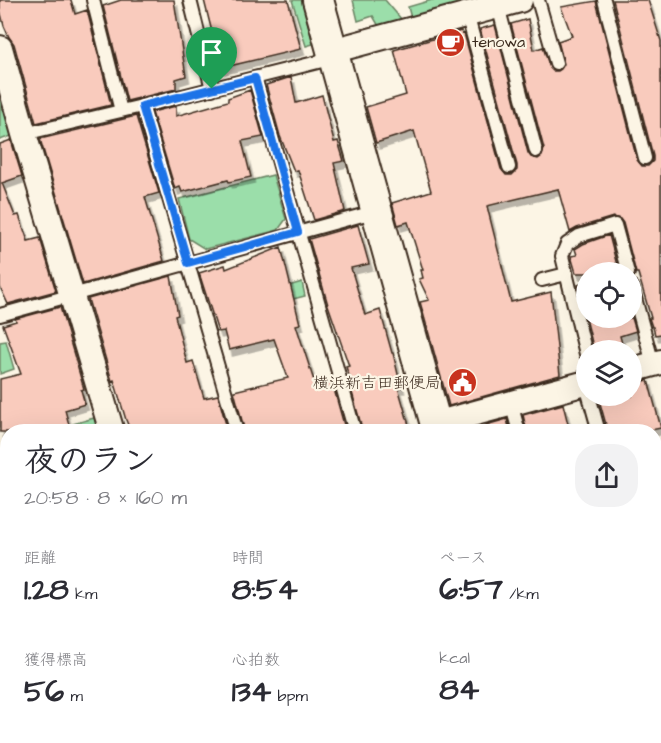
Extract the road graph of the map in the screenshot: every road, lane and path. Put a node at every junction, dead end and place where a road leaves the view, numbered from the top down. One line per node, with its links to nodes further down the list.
1 (93, 0): 14 (lane)
2 (190, 0): 12 (lane)
3 (318, 0): 8 (street)
4 (538, 0): 10 (lane)
5 (604, 0): 17 (lane)
6 (509, 3): 7 (street); 16 (lane)
7 (467, 14): 8 (street); 18 (lane)
8 (332, 51): 11 (lane); 19 (street)
9 (2, 61): 15 (street)
10 (556, 63)
11 (255, 78): 12 (lane); 20 (lane)
12 (212, 89): 13 (lane)
13 (142, 106): 14 (lane); 22 (lane)
14 (121, 111): 15 (lane)
15 (24, 134): 25 (street)
16 (536, 151)
17 (645, 158)
18 (509, 167)
19 (377, 211): 20 (lane); 36 (street)
20 (298, 232): 22 (lane); 35 (lane)
21 (625, 262): 23 (lane)
22 (188, 263): 25 (lane); 34 (lane)
23 (566, 274): 24 (lane); 28 (lane)
24 (542, 280)
25 (72, 295): 26 (lane); 33 (street)
26 (0, 315)
27 (642, 325): 29 (lane)
28 (582, 340)
29 (653, 366)
30 (576, 389): 31 (street)
31 (511, 403): 37 (street); 38 (lane)
32 (592, 406): 39 (lane)
33 (110, 424)
34 (235, 424)
35 (353, 424)
36 (434, 424)
37 (453, 424)
38 (517, 424)
39 (597, 424)

